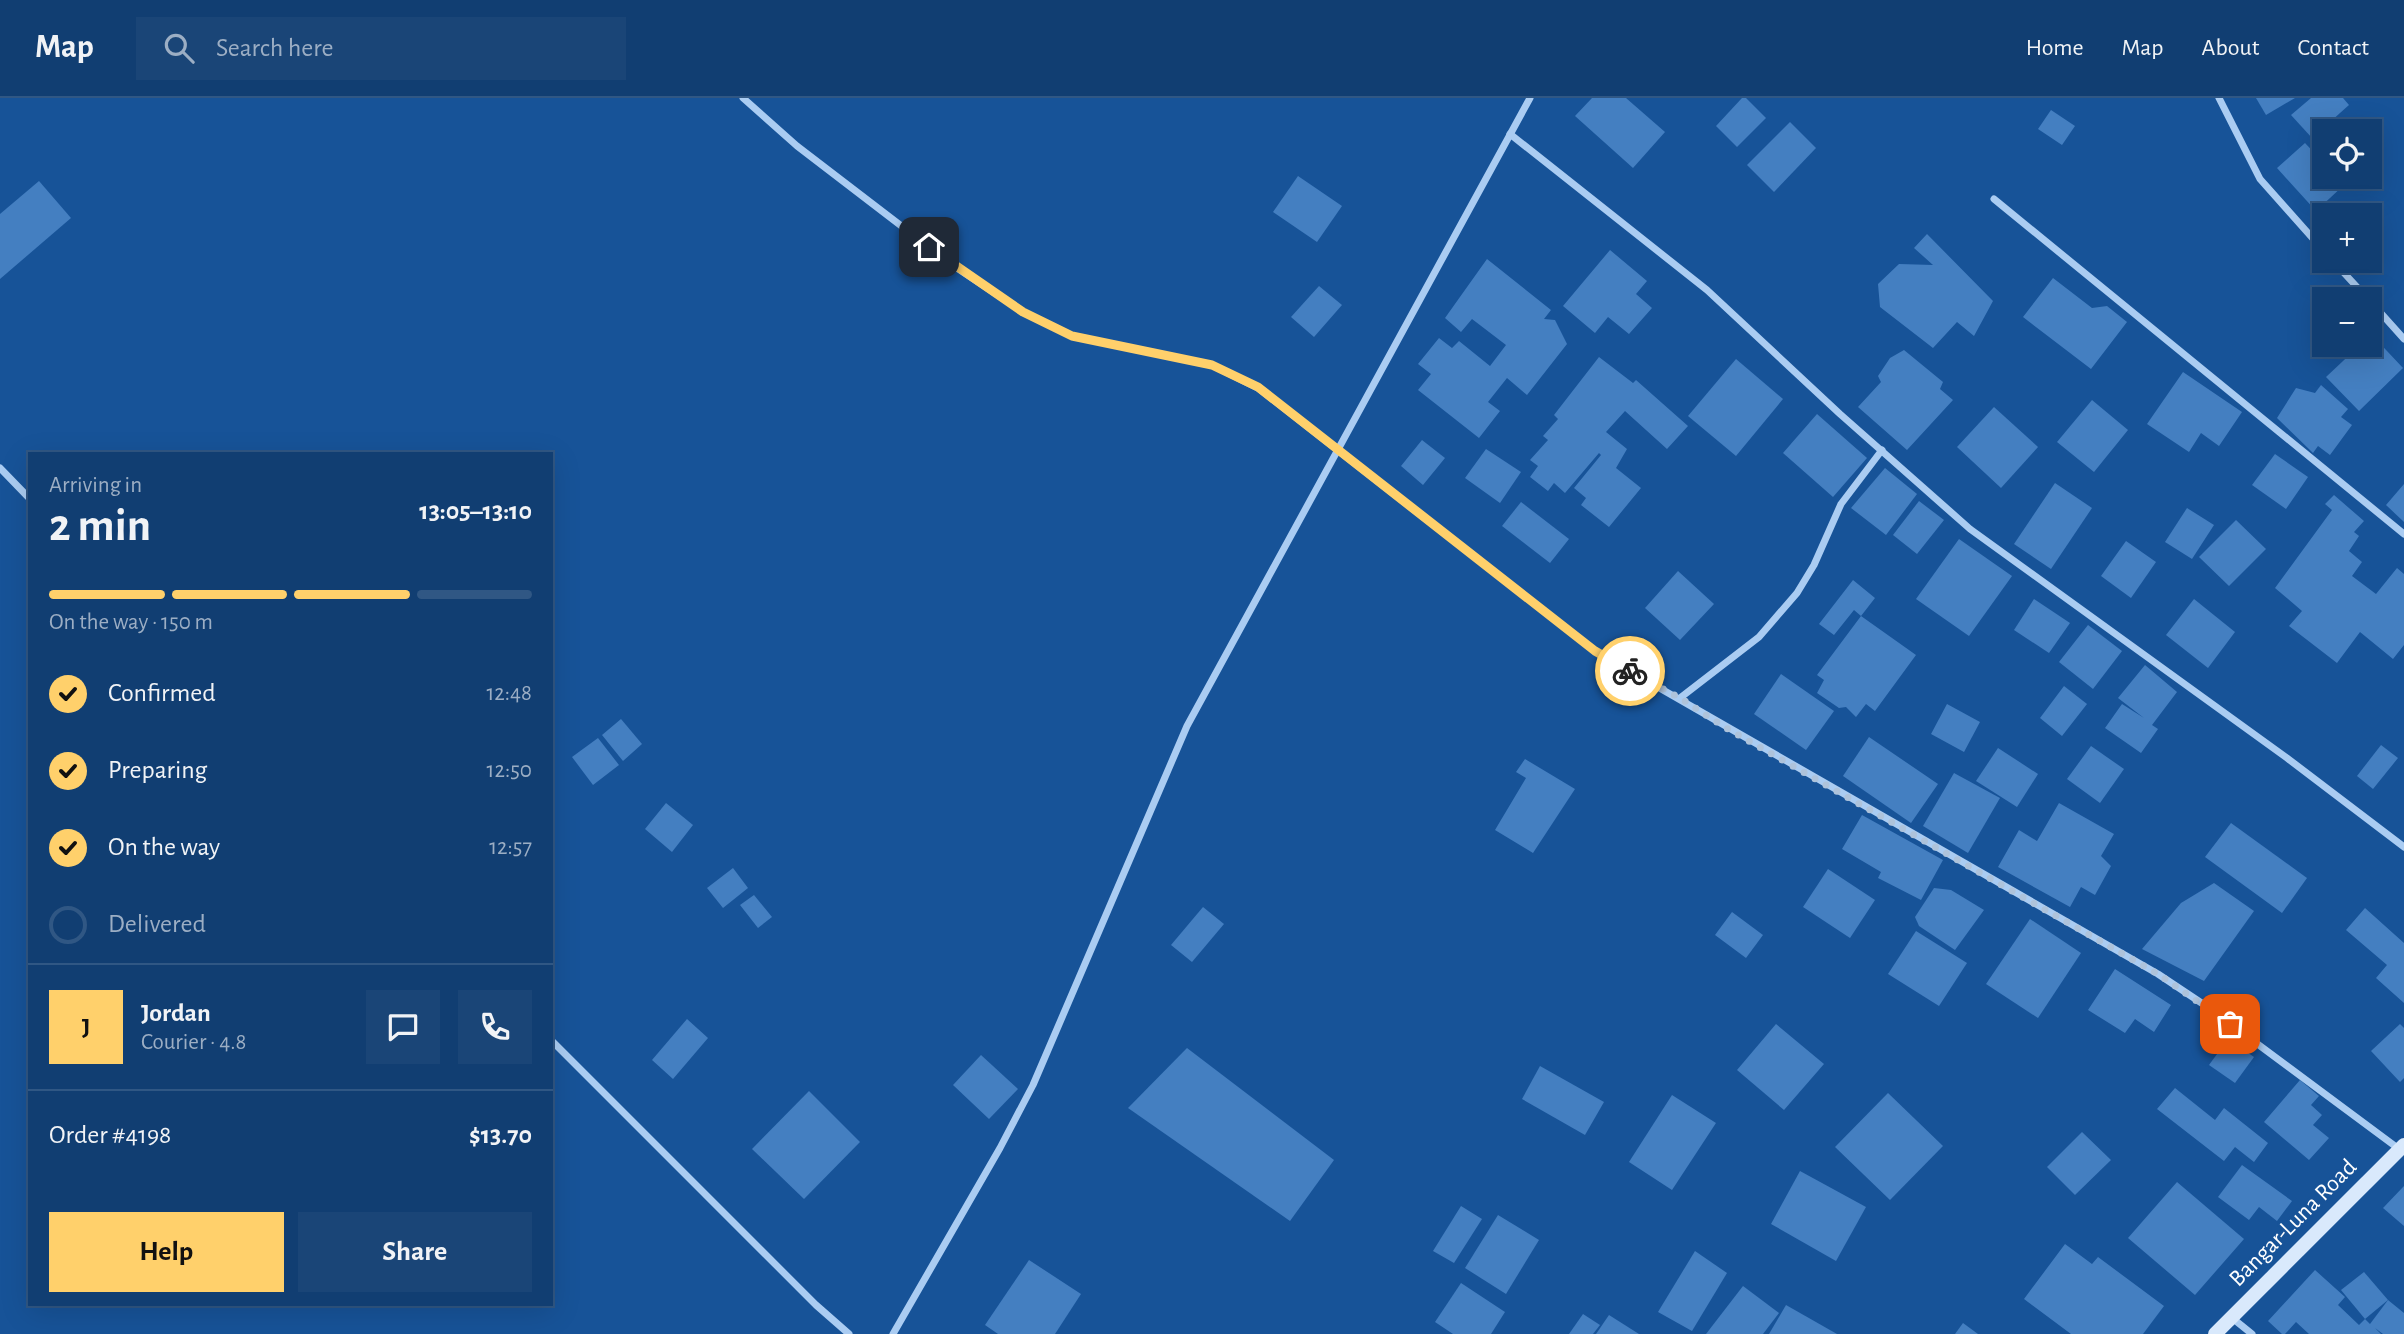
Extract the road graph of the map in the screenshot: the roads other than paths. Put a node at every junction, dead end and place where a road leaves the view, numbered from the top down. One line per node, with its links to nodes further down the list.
1 (743, 98): 11 (street)
2 (1530, 98): 4 (street)
3 (2219, 98): 6 (street)
4 (1510, 134): 11 (street); 12 (street)
5 (1994, 199): 15 (street)
6 (2312, 238)
7 (2344, 273): 8 (street)
8 (2357, 287)
9 (2382, 314): 10 (street)
10 (2404, 339)
11 (1337, 449): 16 (street); 22 (street)
12 (1882, 450): 16 (street); 17 (street)
13 (0, 468): 14 (street)
14 (28, 497)
15 (2404, 534)
16 (1680, 698): 19 (street)
17 (2404, 847)
18 (553, 1042): 21 (street)
19 (2402, 1147): 20 (main road, Bangar-Luna Road)
20 (2231, 1317): 23 (main road, Bangar-Luna Road); 24 (street)
21 (849, 1334)
22 (893, 1334)
23 (2215, 1334)
24 (2252, 1334)

